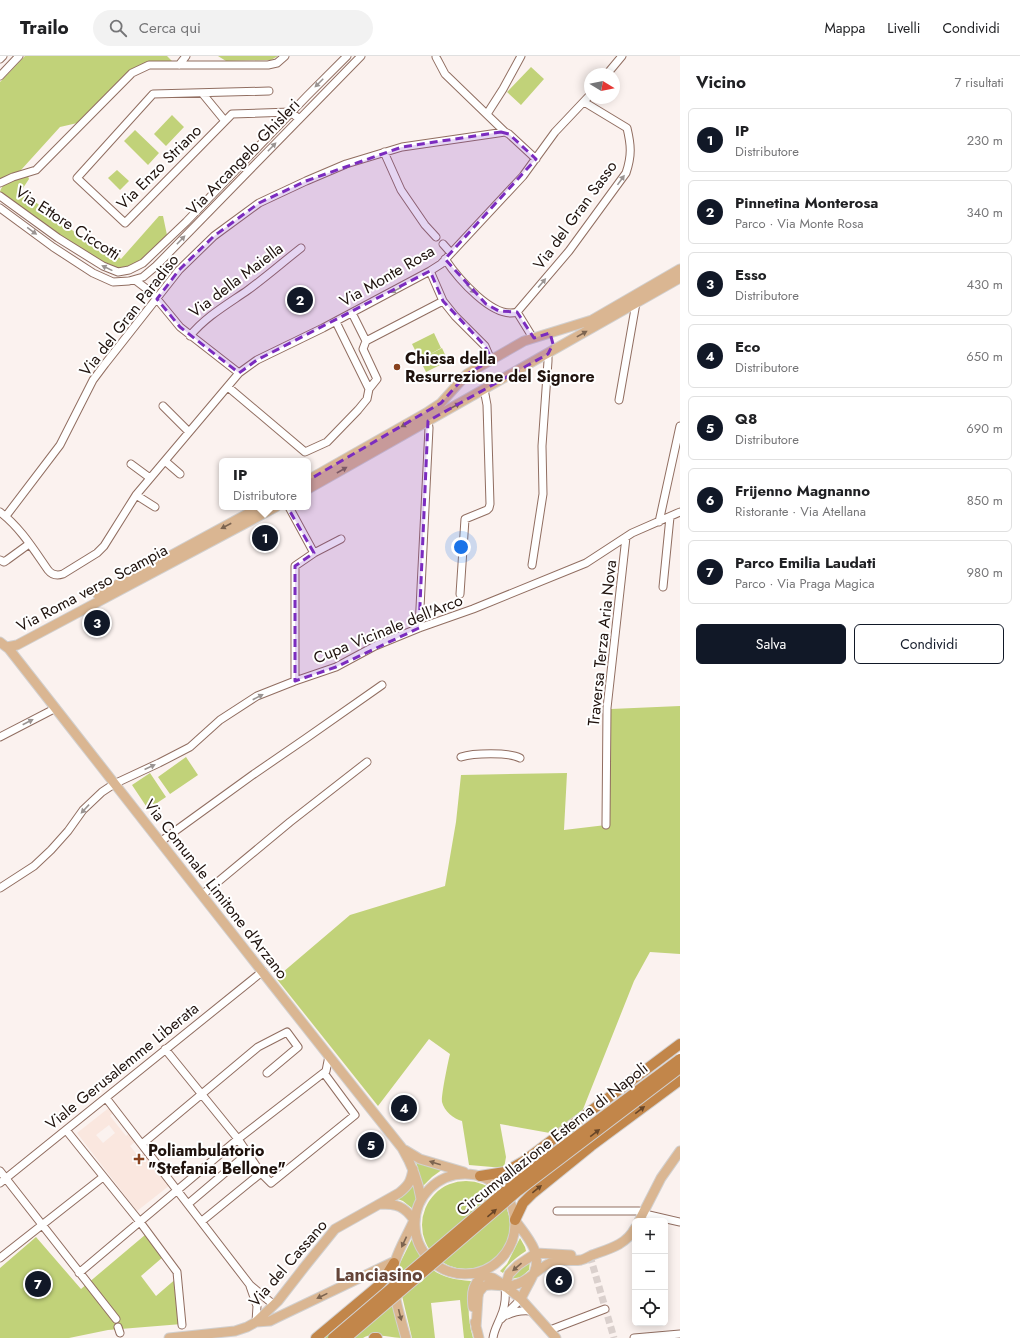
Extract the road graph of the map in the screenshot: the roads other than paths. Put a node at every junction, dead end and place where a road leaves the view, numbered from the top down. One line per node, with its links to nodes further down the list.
1 (3, 56): 10 (street)
2 (18, 56): 13 (street)
3 (186, 56): 11 (street)
4 (285, 56): 11 (street)
5 (347, 56): 18 (street, Via Arcangelo Ghisleri, one-way to 18)
6 (361, 56): 20 (street, Via Arcangelo Ghisleri)
7 (436, 56): 19 (street)
8 (521, 56): 19 (street)
9 (622, 56): 12 (street)
10 (0, 59)
11 (179, 65): 25 (street)
12 (612, 68)
13 (0, 76)
14 (269, 90): 15 (street)
15 (202, 93): 21 (street, Via Enzo Striano); 21 (street, Via Enzo Striano)
16 (584, 102): 24 (street, Via Monte Rosa)
17 (587, 104): 42 (street, Via del Gran Sasso, one-way to 17)
18 (291, 112): 20 (street); 21 (street, Via Enzo Striano); 33 (street, Via Arcangelo Ghisleri)
19 (487, 114): 22 (street)
20 (299, 120): 36 (street, Via Arcangelo Ghisleri, one-way to 20)
21 (225, 121)
22 (505, 132): 23 (street, Via del Gran Paradiso); 24 (street)
23 (384, 152): 28 (street); 39 (street, Via del Gran Paradiso)
24 (536, 159): 31 (street, Via Monte Rosa)
25 (0, 183)
26 (0, 196): 33 (street, Via Ettore Ciccotti, one-way to 26)
27 (0, 208): 38 (street, Via Ettore Ciccotti, one-way to 38)
28 (436, 237)
29 (443, 244): 31 (street)
30 (301, 248): 46 (street, Via della Maiella)
31 (451, 253): 32 (street, Via Monte Rosa)
32 (445, 259): 35 (street, Via Monte Rosa); 42 (street, one-way to 42)
33 (143, 263)
34 (680, 269): 45 (main road)
35 (430, 271): 40 (street); 43 (street, Via Monte Rosa, one-way to 43)
36 (143, 277): 38 (street, Via Ettore Ciccotti)
37 (680, 278): 41 (main road)
38 (135, 280): 39 (street)
39 (157, 299): 46 (street); 74 (street, Via del Gran Paradiso)
40 (443, 302): 48 (street); 50 (street)
41 (636, 303): 49 (main road, one-way to 41); 57 (street)
42 (517, 312): 47 (street)
43 (352, 313): 44 (street, Via Monte Rosa); 48 (street)
44 (336, 322): 51 (street, Via Monte Rosa); 54 (street)
45 (550, 333): 47 (main road); 49 (main road)
46 (190, 336): 51 (street)
47 (533, 338): 50 (main road)
48 (366, 341): 54 (street)
49 (548, 354): 55 (main road); 82 (street)
50 (491, 360): 52 (main road)
51 (239, 373): 53 (street, Via Monte Rosa)
52 (458, 383): 56 (main road); 66 (main road, one-way to 66)
53 (228, 386): 54 (street); 61 (street, Via Monte Rosa)
54 (369, 389)
55 (484, 390): 56 (main road); 84 (street)
56 (472, 396): 59 (main road, one-way to 56)
57 (619, 400)
58 (163, 406): 61 (street)
59 (428, 421): 67 (main road, one-way to 59); 85 (street)
60 (680, 426): 76 (street)
61 (189, 432): 62 (street, Via Monte Rosa)
62 (165, 460): 64 (street); 65 (street, Via Monte Rosa)
63 (131, 464): 65 (street)
64 (180, 474)
65 (150, 478): 68 (street, Via Monte Rosa)
66 (311, 478)
67 (311, 487)
68 (136, 495): 69 (street); 79 (street, Via Monte Rosa)
69 (155, 507)
70 (254, 510): 86 (main road, Via Roma verso Scampia, one-way to 86)
71 (270, 510): 86 (main road, Via Roma verso Scampia)
72 (291, 510): 80 (street)
73 (680, 512): 75 (street, Cupa Vicinale dell'Arco)
74 (3, 514): 79 (street, Via Monte Rosa)
75 (670, 517): 76 (street, Cupa Vicinale dell'Arco); 83 (street)
76 (659, 522): 77 (street, Cupa Vicinale dell'Arco)
77 (626, 537): 85 (street, Cupa Vicinale dell'Arco); 95 (street, Traversa Terza Aria Nova)
78 (341, 539): 80 (street)
79 (29, 544): 81 (street)
80 (314, 553): 87 (street)
81 (0, 560)
82 (532, 565)
83 (663, 588)
84 (460, 594)
85 (419, 628): 87 (street, Cupa Vicinale dell'Arco)
86 (2, 647): 89 (main road, Via Comunale Limitone d'Arzano)
87 (295, 681): 94 (street, Cupa Vicinale dell'Arco, one-way to 87)
88 (382, 685): 96 (street)
89 (56, 708): 90 (street, one-way to 89); 94 (main road, Via Comunale Limitone d'Arzano)
90 (0, 737)
91 (461, 757): 92 (street)
92 (520, 758)
93 (367, 762): 98 (street)
94 (114, 784): 96 (main road, Via Comunale Limitone d'Arzano); 97 (street, Cupa Vicinale dell'Arco, one-way to 97)
95 (606, 824)
96 (160, 842): 98 (main road, Via Comunale Limitone d'Arzano)
97 (0, 888)
98 (202, 895): 99 (main road, Via Comunale Limitone d'Arzano)
99 (262, 971): 101 (street, Viale Gerusalemme Liberata); 102 (main road, Via Comunale Limitone d'Arzano)
100 (680, 1044): 121 (highway)
101 (165, 1049): 109 (street); 110 (street, Viale Gerusalemme Liberata)
102 (329, 1056): 106 (street); 107 (main road, Via Comunale Limitone d'Arzano)
103 (680, 1059): 162 (highway, Circumvallazione Esterna di Napoli, bridge)
104 (680, 1068): 163 (highway, Circumvallazione Esterna di Napoli, one-way to 104, bridge)
105 (267, 1072): 109 (street)
106 (325, 1072): 107 (street); 112 (street); 119 (street)
107 (342, 1072): 114 (main road, Via Comunale Limitone d'Arzano)
108 (680, 1080): 131 (highway, one-way to 108)
109 (202, 1094): 112 (street); 113 (street)
110 (106, 1098): 111 (street, Viale Gerusalemme Liberata); 113 (street)
111 (66, 1130): 122 (street); 123 (street, Viale Gerusalemme Liberata)
112 (238, 1140): 116 (street); 124 (street)
113 (142, 1144): 124 (street)
114 (402, 1148): 117 (main road); 120 (main road, one-way to 114)
115 (680, 1152): 129 (main road)
116 (247, 1154): 119 (street); 126 (street)
117 (413, 1169): 125 (main road); 127 (main road, Via del Cassano)
118 (0, 1171): 123 (street)
119 (260, 1173): 132 (street)
120 (469, 1174): 121 (main road); 125 (main road)
121 (480, 1176): 131 (main road)
122 (102, 1177): 133 (street); 135 (street)
123 (3, 1181): 135 (street)
124 (178, 1191): 126 (street); 133 (street)
125 (421, 1199): 130 (main road)
126 (188, 1204): 132 (street)
127 (378, 1204): 130 (main road); 148 (main road, Via del Cassano)
128 (557, 1211): 129 (street)
129 (641, 1217): 134 (street)
130 (414, 1220): 140 (main road, one-way to 140); 143 (main road)
131 (515, 1220): 137 (main road); 143 (main road)
132 (202, 1221): 144 (street)
133 (140, 1222): 141 (street); 156 (street)
134 (680, 1222)
135 (42, 1225): 139 (street); 141 (street)
136 (632, 1233): 138 (main road)
137 (536, 1253): 138 (main road); 142 (main road); 145 (main road, one-way to 145)
138 (590, 1256): 142 (main road)
139 (0, 1258)
140 (395, 1262): 152 (main road, one-way to 152); 161 (highway); 164 (main road, one-way to 164)
141 (79, 1272): 153 (street)
142 (534, 1274): 145 (main road); 146 (main road)
143 (478, 1275): 145 (main road); 157 (main road)
144 (250, 1285): 147 (street); 148 (street)
145 (505, 1287): 146 (main road); 155 (street); 157 (main road)
146 (521, 1299): 150 (main road); 151 (street)
147 (257, 1306): 148 (street); 154 (street)
148 (270, 1309): 152 (main road); 154 (main road, Via del Cassano)
149 (605, 1309): 158 (street)
150 (531, 1311): 151 (street); 158 (main road)
151 (505, 1316): 155 (street)
152 (276, 1318): 154 (main road)
153 (116, 1319)
154 (256, 1322): 160 (main road, Via del Cassano)
155 (498, 1322): 166 (street)
156 (182, 1325)
157 (476, 1328): 165 (main road)
158 (550, 1330): 167 (main road)
159 (680, 1334): 168 (street)
160 (169, 1338)
161 (316, 1338)
162 (333, 1338)
163 (346, 1338)
164 (406, 1338)
165 (479, 1338)
166 (493, 1338)
167 (556, 1338)
168 (634, 1338)

